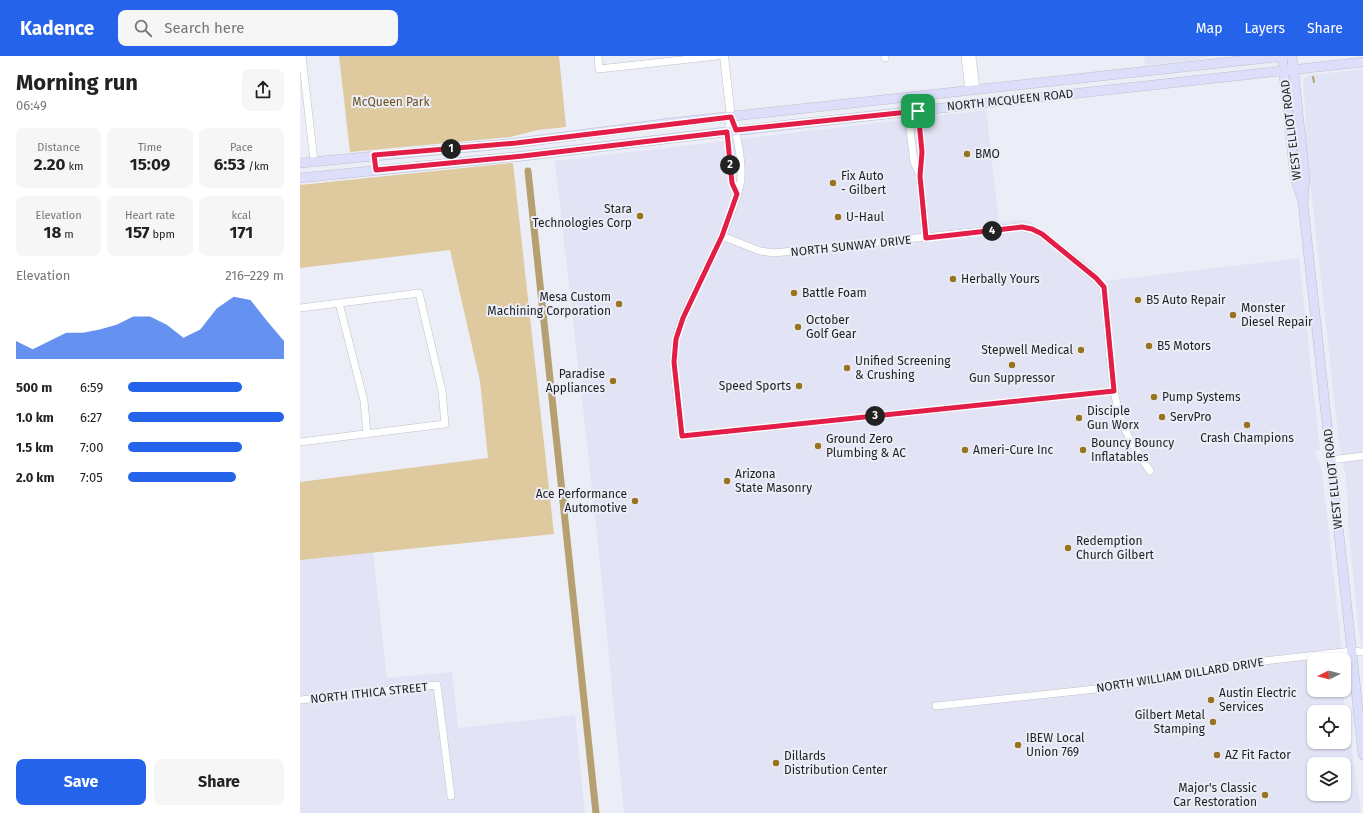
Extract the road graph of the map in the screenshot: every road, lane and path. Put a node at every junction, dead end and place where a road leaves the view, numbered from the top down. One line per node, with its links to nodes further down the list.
1 (302, 56): 24 (street)
2 (598, 56): 7 (street)
3 (717, 56): 7 (street)
4 (724, 56): 19 (street)
5 (1283, 56): 11 (main road, WEST ELLIOT ROAD); 12 (main road, NORTH MCQUEEN ROAD)
6 (1292, 56): 10 (main road, WEST ELLIOT ROAD)
7 (674, 58)
8 (969, 59): 13 (street)
9 (1363, 62): 10 (main road, NORTH MCQUEEN ROAD)
10 (1294, 70): 11 (main road, NORTH MCQUEEN ROAD); 29 (main road, WEST ELLIOT ROAD)
11 (1284, 71): 14 (main road, NORTH MCQUEEN ROAD); 29 (main road, WEST ELLIOT ROAD)
12 (1096, 76): 13 (main road, NORTH MCQUEEN ROAD); 14 (main road)
13 (972, 90): 15 (main road, NORTH MCQUEEN ROAD)
14 (1098, 91): 17 (main road, NORTH MCQUEEN ROAD)
15 (916, 96): 16 (main road, NORTH MCQUEEN ROAD); 17 (street)
16 (906, 97): 18 (street); 19 (main road, NORTH MCQUEEN ROAD)
17 (918, 111): 18 (main road, NORTH MCQUEEN ROAD); 27 (street)
18 (908, 112): 20 (main road, NORTH MCQUEEN ROAD); 27 (street)
19 (731, 117): 20 (street); 21 (main road, NORTH MCQUEEN ROAD)
20 (732, 131): 23 (main road, NORTH MCQUEEN ROAD); 30 (street)
21 (522, 142): 22 (main road, NORTH MCQUEEN ROAD); 23 (main road)
22 (374, 155): 24 (main road, NORTH MCQUEEN ROAD); 26 (main road)
23 (523, 156): 26 (main road, NORTH MCQUEEN ROAD)
24 (314, 162): 25 (main road, NORTH MCQUEEN ROAD)
25 (300, 163)
26 (376, 170): 28 (main road, NORTH MCQUEEN ROAD)
27 (920, 176): 31 (street)
28 (300, 178)
29 (1303, 203): 38 (main road, WEST ELLIOT ROAD)
30 (722, 236): 31 (street, NORTH SUNWAY DRIVE); 34 (street)
31 (926, 238): 34 (street, NORTH SUNWAY DRIVE)
32 (339, 302): 33 (street); 35 (street); 35 (street)
33 (300, 308)
34 (1114, 391): 39 (street, NORTH SUNWAY DRIVE)
35 (367, 434): 36 (street)
36 (300, 442)
37 (1363, 456): 38 (street)
38 (1331, 460): 41 (main road, WEST ELLIOT ROAD)
39 (1150, 472)
40 (1363, 646): 41 (street)
41 (1352, 651): 42 (street); 44 (street, NORTH WILLIAM DILLARD DRIVE); 45 (main road, WEST ELLIOT ROAD)
42 (1363, 652)
43 (300, 700): 46 (street, NORTH ITHICA STREET)
44 (936, 706)
45 (1363, 755)
46 (451, 796)

